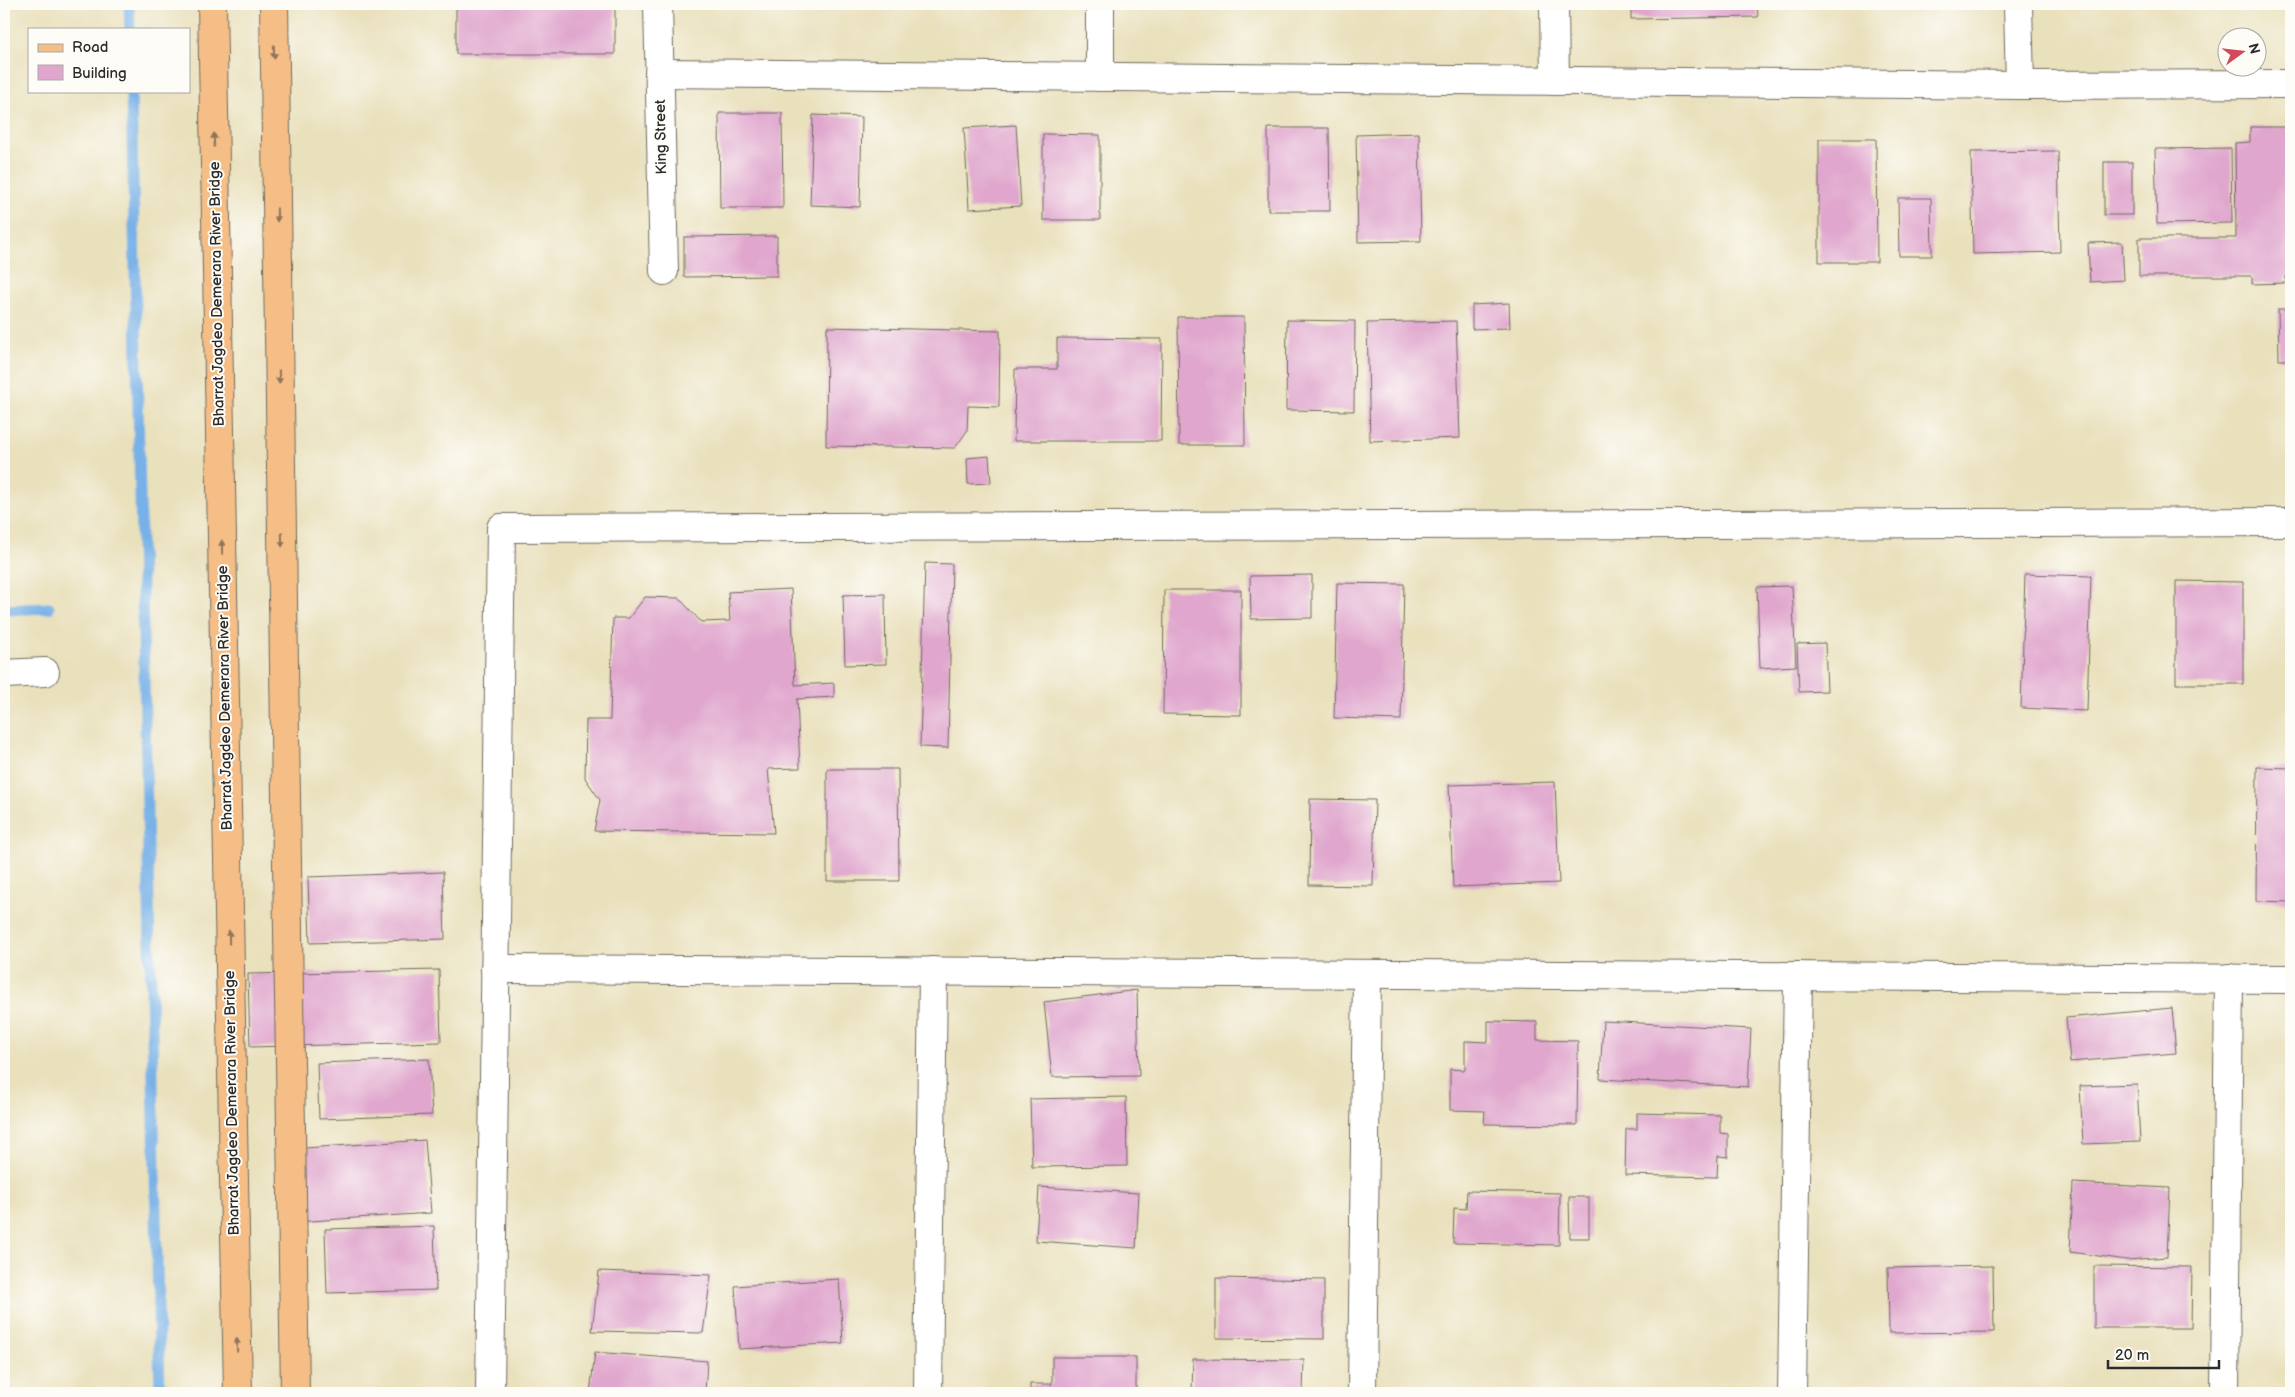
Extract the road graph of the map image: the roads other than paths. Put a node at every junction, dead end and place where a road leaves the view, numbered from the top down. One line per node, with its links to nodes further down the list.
1 (212, 4): 22 (main road, Bharrat Jagdeo Demerara River Bridge, one-way to 1)
2 (274, 4): 23 (main road, one-way to 23)
3 (658, 4): 7 (street, King Street)
4 (1100, 4): 8 (street)
5 (1554, 4): 9 (street)
6 (2018, 4): 11 (street)
7 (659, 73): 8 (street); 12 (street, King Street)
8 (1100, 77): 9 (street)
9 (1554, 81): 11 (street)
10 (2291, 84): 11 (street)
11 (2020, 85)
12 (664, 271)
13 (2291, 522): 16 (street)
14 (45, 672): 15 (street)
15 (4, 674)
16 (495, 969): 17 (street); 24 (street)
17 (933, 971): 18 (street); 25 (street)
18 (1367, 974): 19 (street); 26 (street)
19 (1798, 976): 20 (street); 27 (street)
20 (2229, 978): 21 (street); 28 (street)
21 (2291, 979)
22 (238, 1393)
23 (295, 1393)
24 (490, 1393)
25 (928, 1393)
26 (1362, 1393)
27 (1792, 1393)
28 (2225, 1393)

